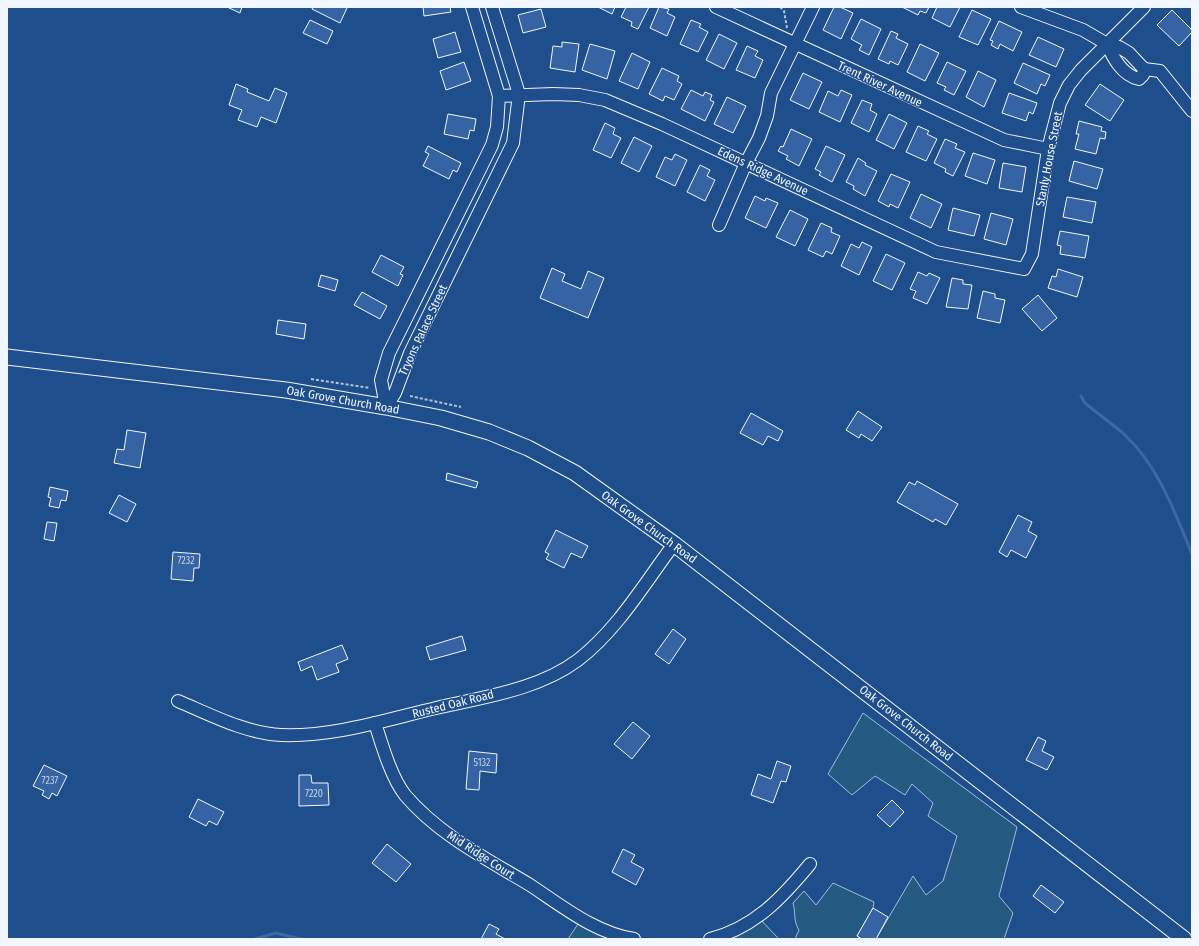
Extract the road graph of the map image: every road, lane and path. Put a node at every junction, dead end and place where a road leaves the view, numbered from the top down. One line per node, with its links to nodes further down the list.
1 (472, 7): 12 (street, Tryons Palace Street)
2 (492, 7): 11 (street, Tryons Palace Street)
3 (716, 7): 9 (street, Trent River Avenue)
4 (780, 7): 8 (path)
5 (813, 7): 9 (street)
6 (1021, 7): 10 (street)
7 (1144, 7): 10 (street, Stanly House Street)
8 (787, 31)
9 (796, 44): 14 (street, Trent River Avenue); 15 (street)
10 (1107, 44): 13 (street); 14 (street, Stanly House Street)
11 (518, 94): 12 (street, Edens Ridge Avenue); 15 (street, Edens Ridge Avenue); 18 (street, Tryons Palace Street)
12 (499, 96): 17 (street, Tryons Palace Street)
13 (1192, 111)
14 (1048, 149): 19 (street, Stanly House Street)
15 (746, 163): 16 (street); 19 (street, Edens Ridge Avenue)
16 (719, 225)
17 (438, 254): 18 (street); 24 (street, Tryons Palace Street)
18 (455, 262): 24 (street, Tryons Palace Street)
19 (1024, 269)
20 (7, 357): 24 (main road, Oak Grove Church Road)
21 (311, 379): 22 (path)
22 (370, 388)
23 (410, 396): 25 (path)
24 (386, 407): 26 (main road, Oak Grove Church Road)
25 (461, 407)
26 (674, 544): 28 (street, Rusted Oak Road); 32 (main road, Oak Grove Church Road)
27 (178, 701): 28 (street, Rusted Oak Road)
28 (376, 723): 30 (street, Mid Ridge Court)
29 (810, 864): 31 (street)
30 (634, 939)
31 (710, 939)
32 (1184, 939)

